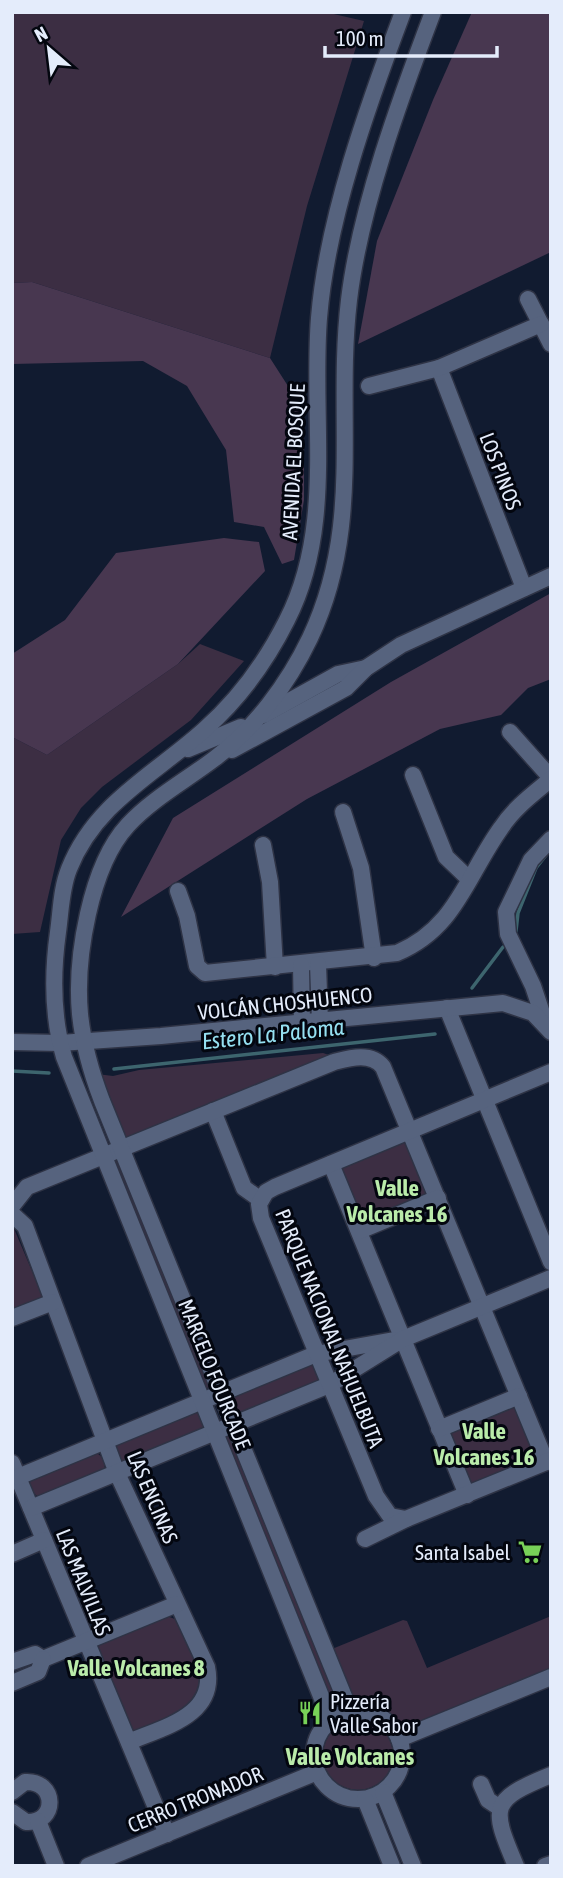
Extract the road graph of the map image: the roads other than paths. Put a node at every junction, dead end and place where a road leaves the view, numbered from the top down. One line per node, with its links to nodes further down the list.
1 (403, 12): 8 (street, AVENIDA EL BOSQUE)
2 (433, 12): 9 (street)
3 (528, 299): 4 (street)
4 (541, 324): 5 (street); 6 (street)
5 (551, 344)
6 (439, 368): 7 (street); 11 (street, LOS PINOS)
7 (369, 386)
8 (316, 503): 9 (street); 17 (street, AVENIDA EL BOSQUE)
9 (344, 506): 12 (street)
10 (551, 576): 11 (street)
11 (524, 588): 13 (street)
12 (302, 653): 14 (street); 15 (street)
13 (366, 668): 14 (street); 18 (street)
14 (327, 680): 15 (street)
15 (255, 720): 17 (street); 18 (street)
16 (510, 732): 20 (street)
17 (178, 751): 28 (street, AVENIDA EL BOSQUE)
18 (216, 758): 30 (street)
19 (413, 775): 24 (street)
20 (551, 778): 24 (street)
21 (343, 812): 26 (street)
22 (551, 839): 35 (street)
23 (263, 845): 31 (street)
24 (469, 878): 26 (street)
25 (178, 891): 31 (street)
26 (374, 958): 27 (street)
27 (318, 964): 29 (street); 33 (street)
28 (54, 965): 30 (street); 38 (street, AVENIDA EL BOSQUE)
29 (301, 965): 31 (street); 34 (street)
30 (82, 967): 37 (street)
31 (275, 967)
32 (447, 1008): 33 (street, VOLCÁN CHOSHUENCO); 35 (street, VOLCÁN CHOSHUENCO); 40 (street)
33 (320, 1021): 34 (street, VOLCÁN CHOSHUENCO)
34 (302, 1023): 37 (street, VOLCÁN CHOSHUENCO)
35 (548, 1027)
36 (12, 1041): 38 (street, VOLCÁN CHOSHUENCO)
37 (84, 1042): 38 (street, VOLCÁN CHOSHUENCO); 43 (street, MARCELO FOURCADE)
38 (60, 1043): 44 (street, MARCELO FOURCADE)
39 (551, 1072): 40 (street, PARQUE NACIONAL NAHUELBUTA)
40 (484, 1100): 42 (street, PARQUE NACIONAL NAHUELBUTA); 51 (street)
41 (213, 1111): 42 (street); 43 (street); 47 (street)
42 (410, 1131): 45 (street, PARQUE NACIONAL NAHUELBUTA); 46 (street)
43 (121, 1148): 44 (street); 59 (street, MARCELO FOURCADE)
44 (104, 1155): 48 (street); 61 (street, MARCELO FOURCADE)
45 (331, 1164): 47 (street, PARQUE NACIONAL NAHUELBUTA); 50 (street)
46 (438, 1198): 50 (street); 54 (street)
47 (261, 1200): 57 (street, PARQUE NACIONAL NAHUELBUTA)
48 (12, 1206)
49 (12, 1214): 53 (street, LAS ENCINAS)
50 (359, 1231): 56 (street)
51 (551, 1262)
52 (551, 1278): 54 (street)
53 (53, 1302): 55 (street); 65 (street, LAS ENCINAS)
54 (482, 1306): 56 (street); 60 (street)
55 (12, 1318)
56 (403, 1339): 57 (street); 58 (street); 63 (street)
57 (316, 1354): 58 (street, PARQUE NACIONAL NAHUELBUTA); 59 (street)
58 (329, 1385): 62 (street); 71 (street, PARQUE NACIONAL NAHUELBUTA)
59 (221, 1393): 61 (street); 62 (street, MARCELO FOURCADE)
60 (519, 1396): 63 (street); 66 (street)
61 (203, 1400): 64 (street, MARCELO FOURCADE); 65 (street)
62 (234, 1424): 64 (street); 81 (street, MARCELO FOURCADE)
63 (439, 1429): 69 (street)
64 (216, 1432): 68 (street); 82 (street, MARCELO FOURCADE)
65 (107, 1441): 67 (street); 68 (street, LAS ENCINAS)
66 (549, 1461): 69 (street)
67 (15, 1470): 70 (street, LAS MALVILLAS)
68 (117, 1473): 70 (street); 75 (street, LAS ENCINAS)
69 (467, 1495): 71 (street)
70 (31, 1508): 73 (street, LAS MALVILLAS)
71 (406, 1519): 72 (street)
72 (365, 1539)
73 (44, 1540): 74 (street); 76 (street, LAS MALVILLAS)
74 (12, 1554)
75 (177, 1604): 76 (street); 84 (street, LAS ENCINAS)
76 (85, 1642): 77 (street); 84 (street, LAS MALVILLAS)
77 (43, 1659): 78 (street); 80 (street)
78 (12, 1662)
79 (551, 1677): 83 (street)
80 (12, 1683)
81 (354, 1712): 82 (street); 83 (street)
82 (331, 1721): 85 (street)
83 (399, 1739): 89 (street)
84 (128, 1742): 94 (street, LAS MALVILLAS)
85 (317, 1772): 90 (street); 94 (street, CERRO TRONADOR)
86 (551, 1775): 91 (street)
87 (481, 1784): 91 (street)
88 (12, 1792): 93 (street)
89 (383, 1792): 90 (street); 99 (street)
90 (365, 1799): 98 (street)
91 (500, 1808): 100 (street)
92 (12, 1812): 93 (street)
93 (38, 1821): 97 (street)
94 (167, 1833): 96 (street, CERRO TRONADOR)
95 (551, 1864): 101 (street)
96 (90, 1865)
97 (56, 1866)
98 (392, 1866)
99 (413, 1866)
100 (516, 1866)
101 (545, 1866)

